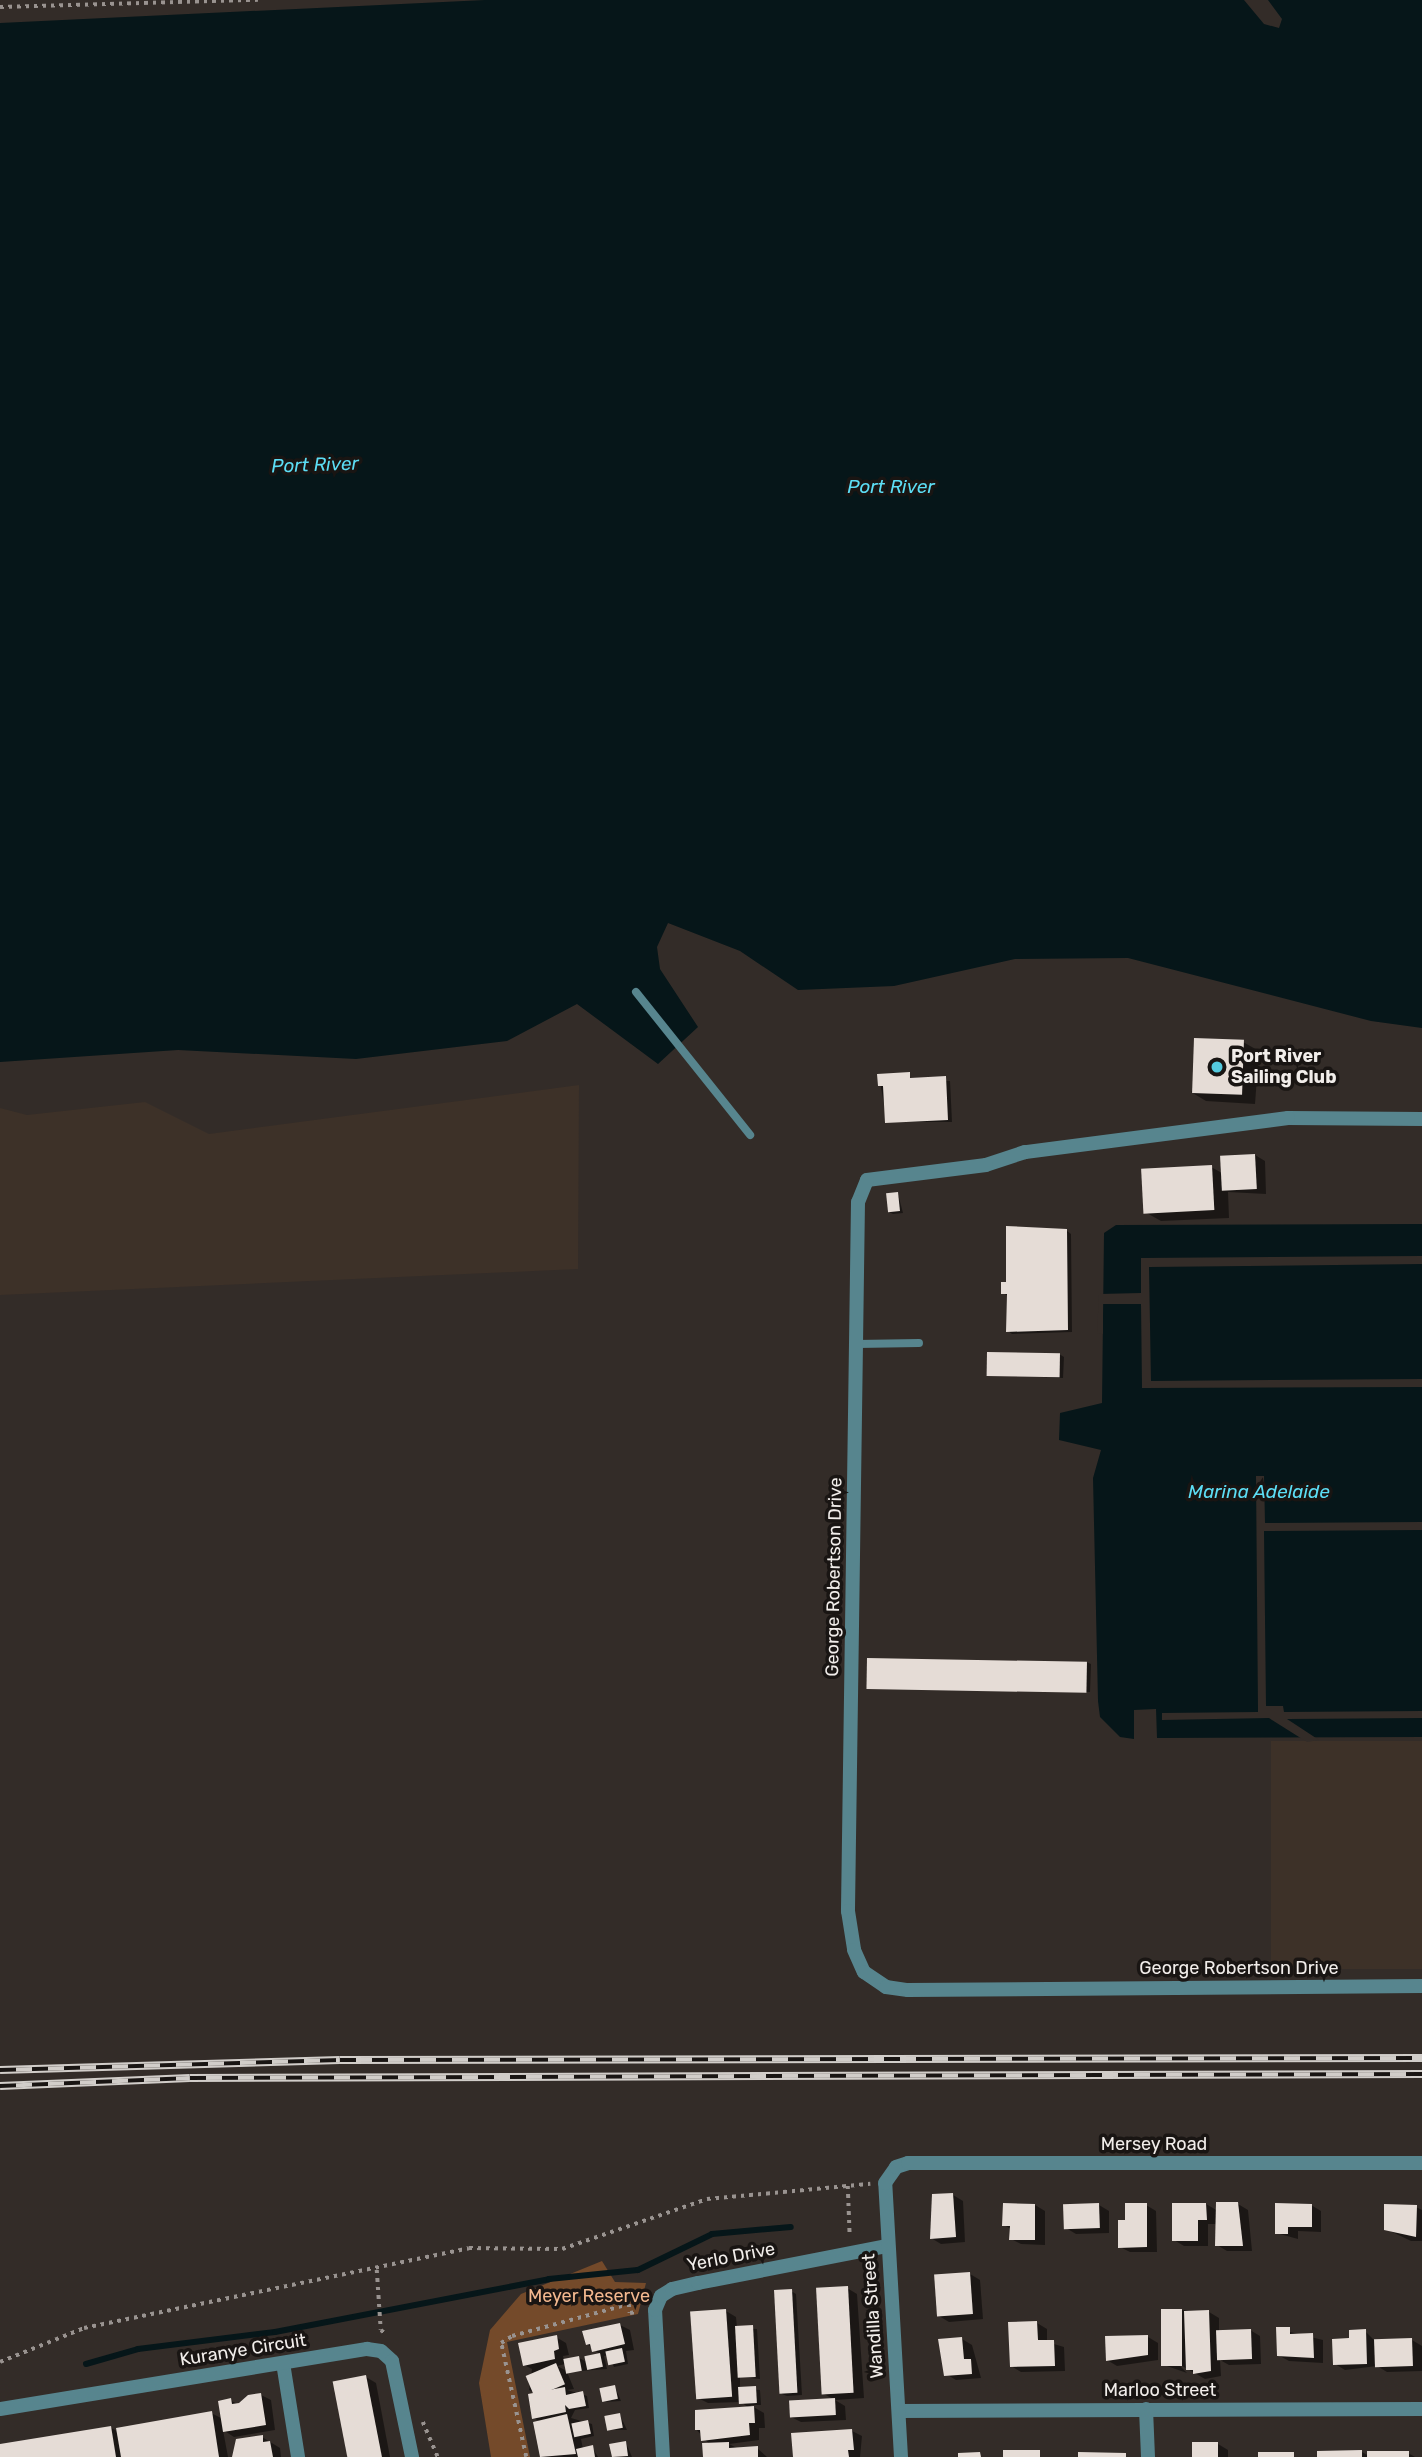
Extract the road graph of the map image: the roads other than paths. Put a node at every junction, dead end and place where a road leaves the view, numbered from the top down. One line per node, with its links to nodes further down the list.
1 (636, 992): 3 (lane)
2 (1422, 1119): 5 (street, George Robertson Drive)
3 (750, 1135)
4 (919, 1343): 5 (lane)
5 (858, 1344): 6 (street, George Robertson Drive)
6 (1422, 1986)
7 (1422, 2163): 8 (street, Mersey Road)
8 (887, 2178): 9 (street, Wandilla Street)
9 (887, 2246): 14 (street, Wandilla Street); 17 (street, Yerlo Drive)
10 (283, 2363): 11 (street, Kuranye Circuit); 15 (street); 16 (street, Kuranye Circuit)
11 (0, 2409)
12 (1146, 2409): 13 (street, Marloo Street); 14 (street, Marloo Street); 19 (street)
13 (1422, 2409)
14 (899, 2411): 18 (street, Wandilla Street)
15 (298, 2457)
16 (412, 2457)
17 (663, 2457)
18 (901, 2457)
19 (1148, 2457)

